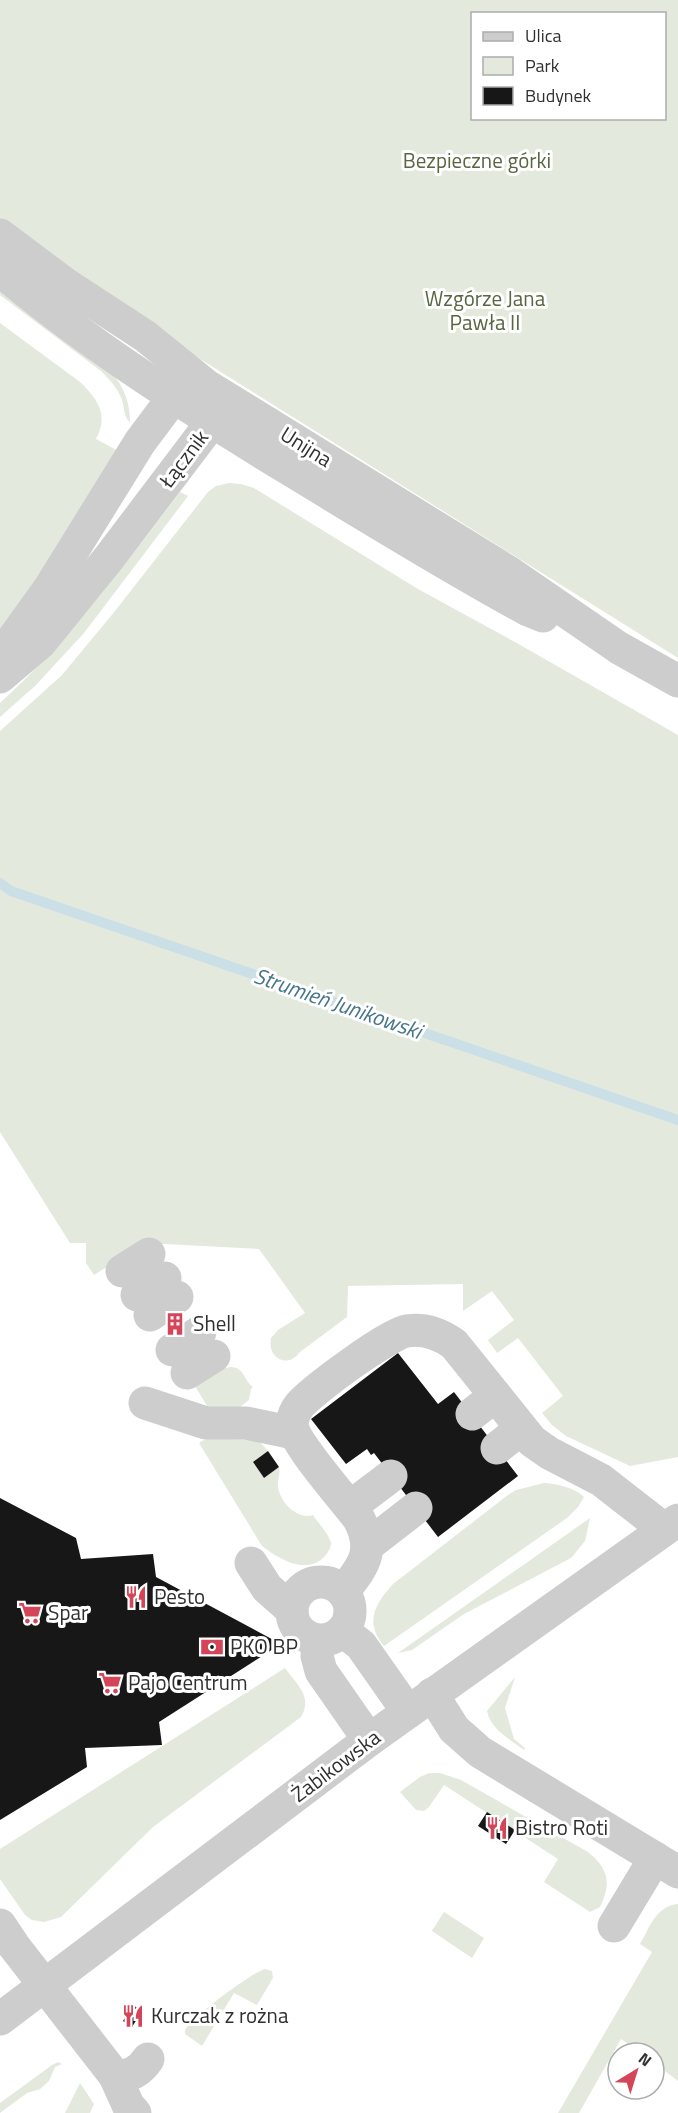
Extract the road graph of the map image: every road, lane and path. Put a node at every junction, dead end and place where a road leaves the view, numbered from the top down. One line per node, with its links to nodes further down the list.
1 (0, 235): 3 (street, Unijna)
2 (0, 270): 4 (street, Unijna)
3 (207, 386): 4 (street); 5 (street, Łącznik); 6 (street, Unijna)
4 (173, 398): 5 (street, Unijna); 7 (street, Łącznik)
5 (212, 422): 6 (street, Unijna); 8 (street, Łącznik)
6 (620, 648): 9 (street, Unijna)
7 (0, 657)
8 (0, 677)
9 (678, 681)
10 (136, 1294): 10 (street)
11 (207, 1344): 12 (street)
12 (179, 1362)
13 (145, 1403): 14 (street)
14 (294, 1432): 16 (street); 18 (street)
15 (392, 1476): 16 (street)
16 (350, 1507): 19 (street)
17 (416, 1508): 19 (street)
18 (671, 1525): 22 (street, Żabikowska)
19 (368, 1546): 20 (street)
20 (344, 1592): 21 (street); 21 (street)
21 (331, 1636): 22 (street); 23 (street)
22 (420, 1703): 23 (street, Żabikowska); 24 (street)
23 (369, 1740): 27 (street, Żabikowska)
24 (667, 1865): 26 (street)
25 (0, 1925): 27 (street)
26 (614, 1926)
27 (44, 1986): 28 (street, Żabikowska); 30 (street)
28 (0, 2019)
29 (148, 2059): 30 (street)
30 (115, 2076): 31 (street); 32 (street)
31 (113, 2113)
32 (135, 2113)

